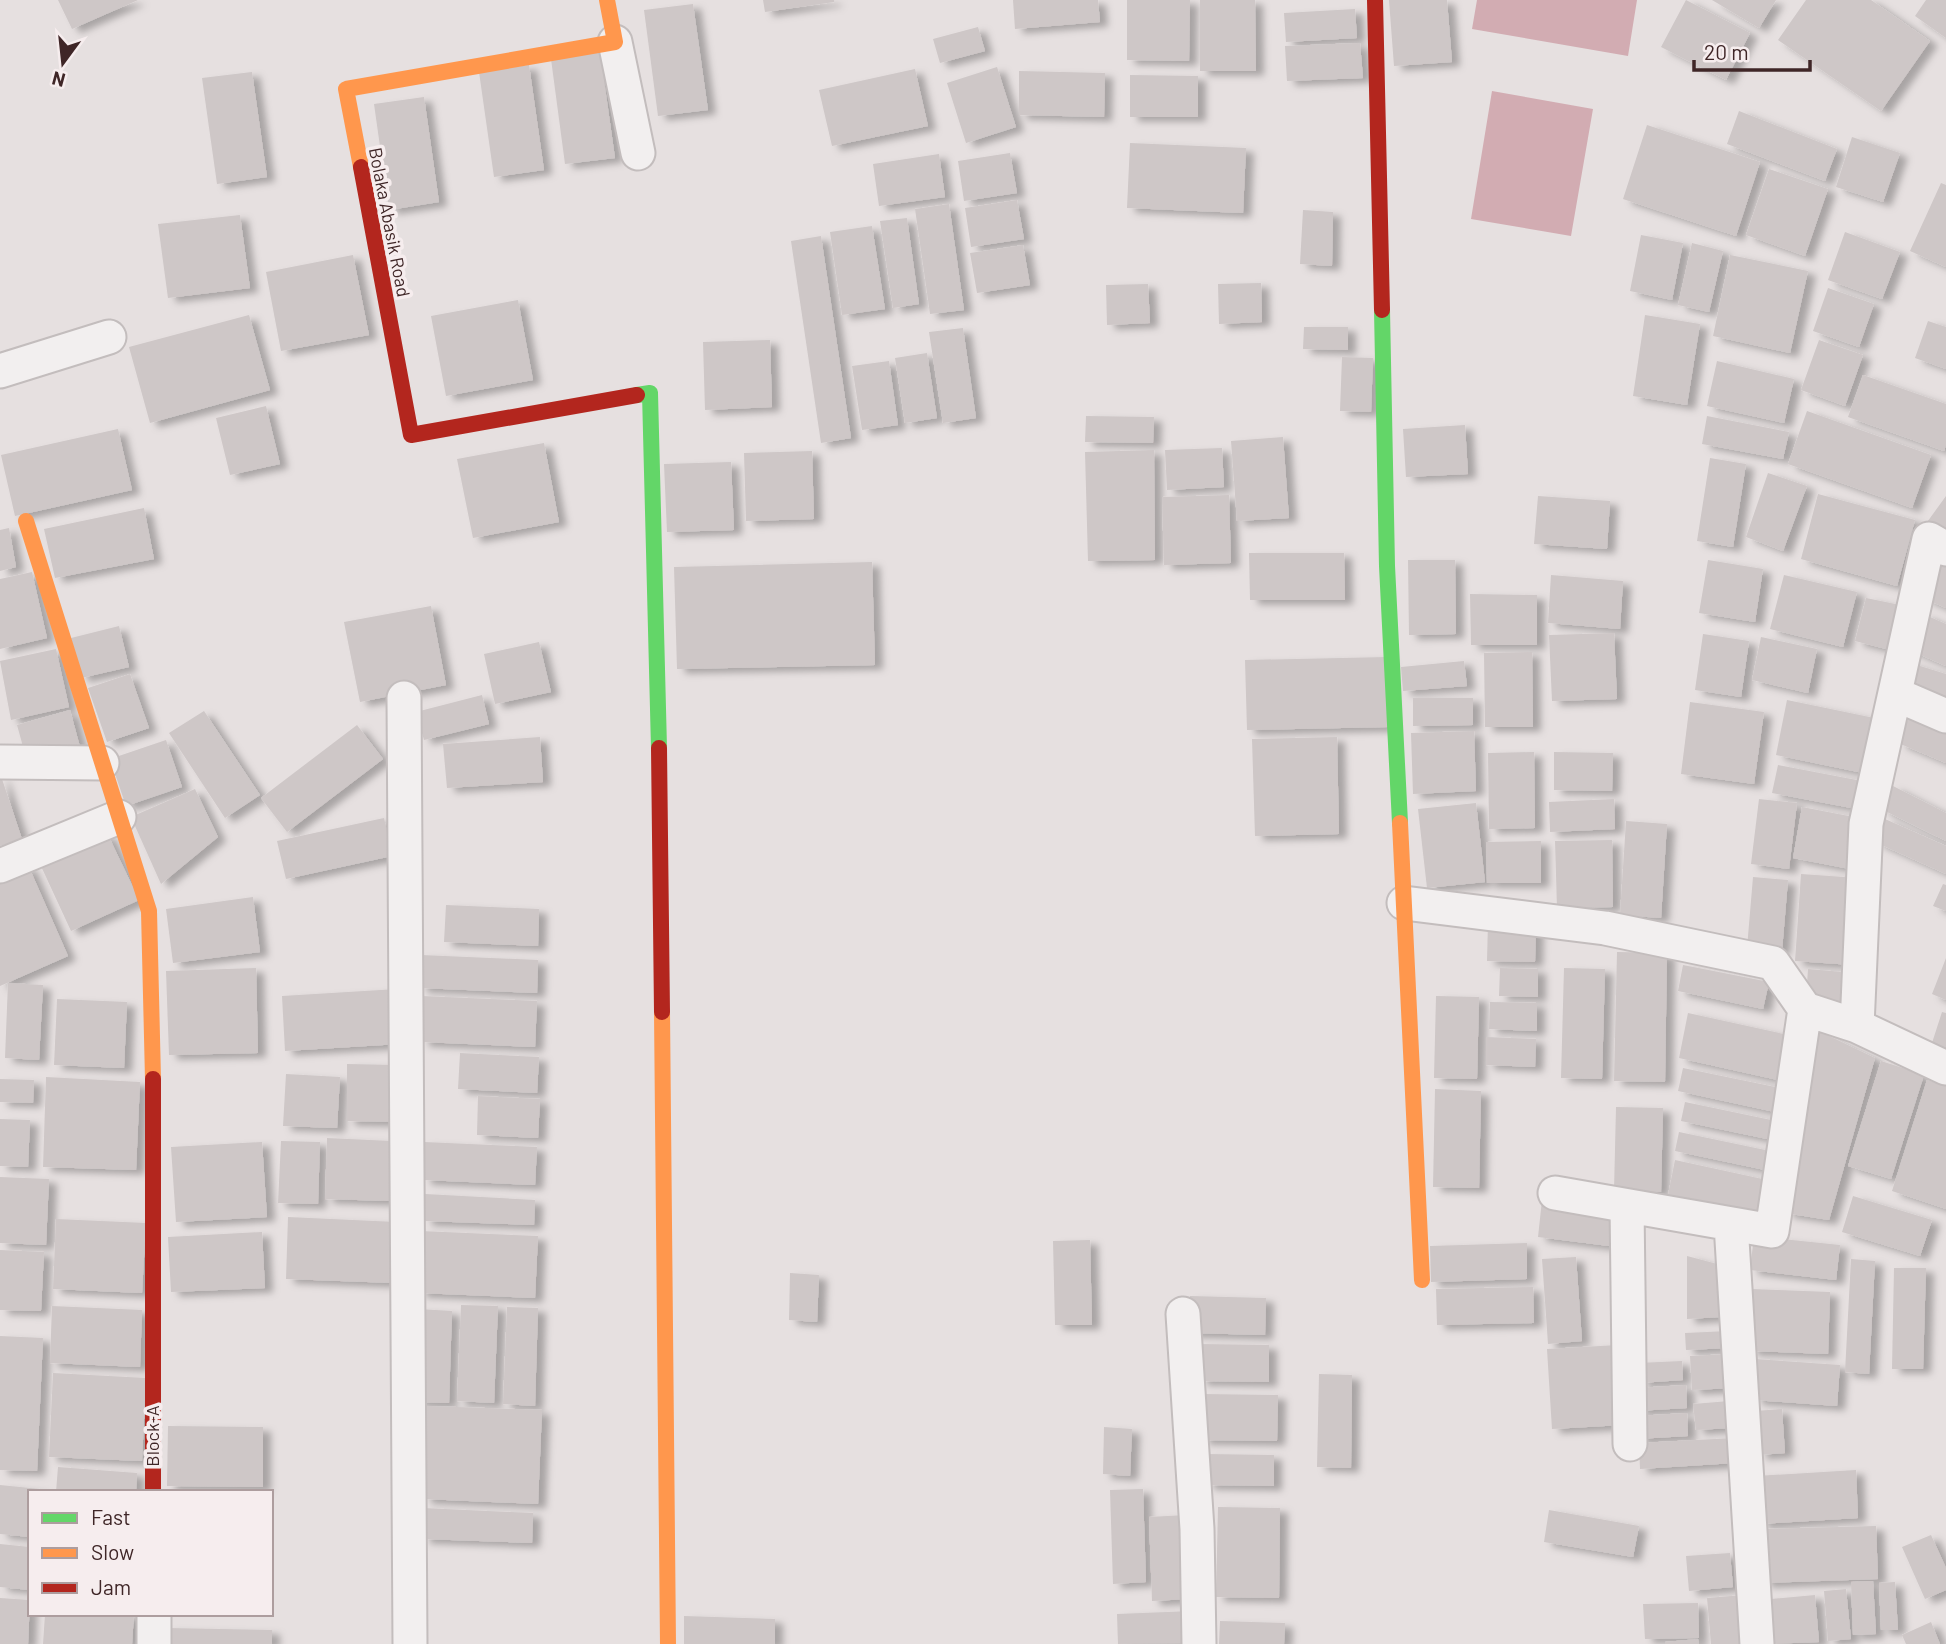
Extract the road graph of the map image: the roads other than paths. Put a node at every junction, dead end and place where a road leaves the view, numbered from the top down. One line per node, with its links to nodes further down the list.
1 (607, 0): 3 (street)
2 (1375, 0): 16 (street)
3 (615, 42): 4 (street); 30 (street, Bolaka Abasik Road)
4 (638, 153)
5 (109, 337): 6 (street)
6 (0, 371)
7 (26, 521): 13 (street, Block-A)
8 (1946, 550): 9 (street)
9 (1895, 694): 11 (street); 18 (street)
10 (404, 698): 29 (street)
11 (1946, 716)
12 (0, 762): 13 (street)
13 (102, 763): 14 (street, Block-A)
14 (119, 817): 15 (street); 26 (street, Block-A)
15 (0, 866)
16 (1404, 903): 17 (street); 23 (street)
17 (1805, 1009): 18 (street); 22 (street)
18 (1857, 1026): 19 (street)
19 (1946, 1068)
20 (1555, 1193): 21 (street)
21 (1627, 1206): 22 (street); 25 (street)
22 (1731, 1224): 32 (street)
23 (1422, 1280)
24 (1183, 1314): 31 (street)
25 (1630, 1444)
26 (153, 1490)
27 (153, 1616): 28 (street)
28 (154, 1644)
29 (410, 1644)
30 (668, 1644)
31 (1199, 1644)
32 (1757, 1644)

